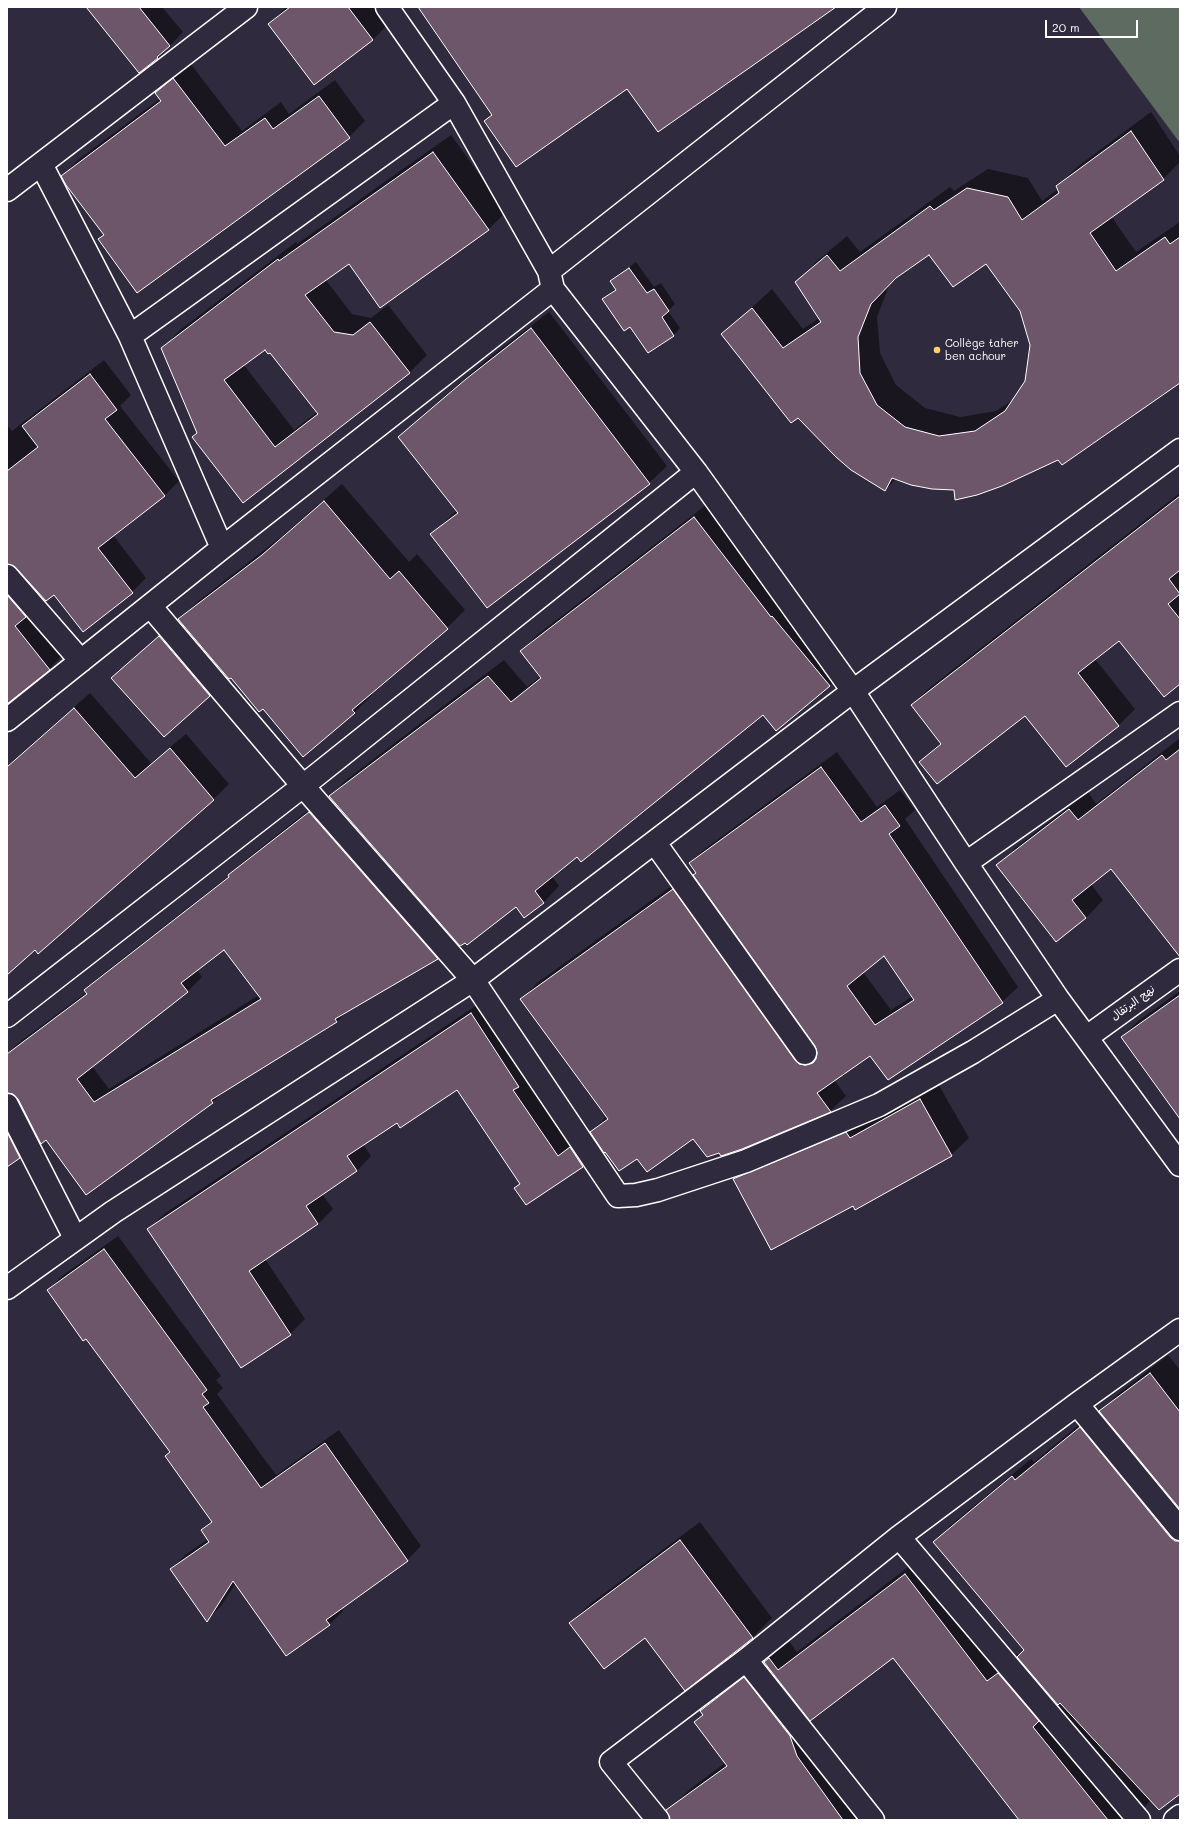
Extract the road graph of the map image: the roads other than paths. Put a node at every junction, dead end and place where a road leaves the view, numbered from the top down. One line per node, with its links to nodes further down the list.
1 (246, 7): 5 (street)
2 (387, 7): 4 (street)
3 (885, 7): 7 (street)
4 (454, 103): 7 (street); 8 (street)
5 (41, 164): 6 (street); 8 (street)
6 (7, 190)
7 (551, 280): 10 (street); 11 (street)
8 (130, 336): 11 (street)
9 (1180, 450): 15 (street)
10 (696, 472): 15 (street); 18 (street)
11 (222, 548): 13 (street)
12 (7, 576): 14 (street)
13 (151, 606): 14 (street); 18 (street)
14 (81, 661): 17 (street)
15 (853, 691): 19 (street); 20 (street)
16 (1180, 714): 20 (street)
17 (7, 720)
18 (303, 786): 22 (street); 24 (street)
19 (655, 843): 22 (street); 26 (street)
20 (966, 863): 23 (street)
21 (1180, 970): 25 (street, نهج البرتقال)
22 (473, 980): 23 (street); 29 (street)
23 (1058, 999): 25 (street)
24 (7, 1016)
25 (1087, 1037): 28 (street)
26 (805, 1053)
27 (7, 1105): 29 (street)
28 (1180, 1165)
29 (75, 1238): 30 (street)
30 (7, 1288)
31 (1180, 1330): 32 (street)
32 (1077, 1404): 33 (street); 34 (street)
33 (1180, 1529)
34 (899, 1537): 35 (street); 39 (street)
35 (746, 1660): 37 (street); 38 (street)
36 (1180, 1816): 40 (street)
37 (658, 1820)
38 (873, 1820)
39 (1139, 1820)
40 (1175, 1820)

